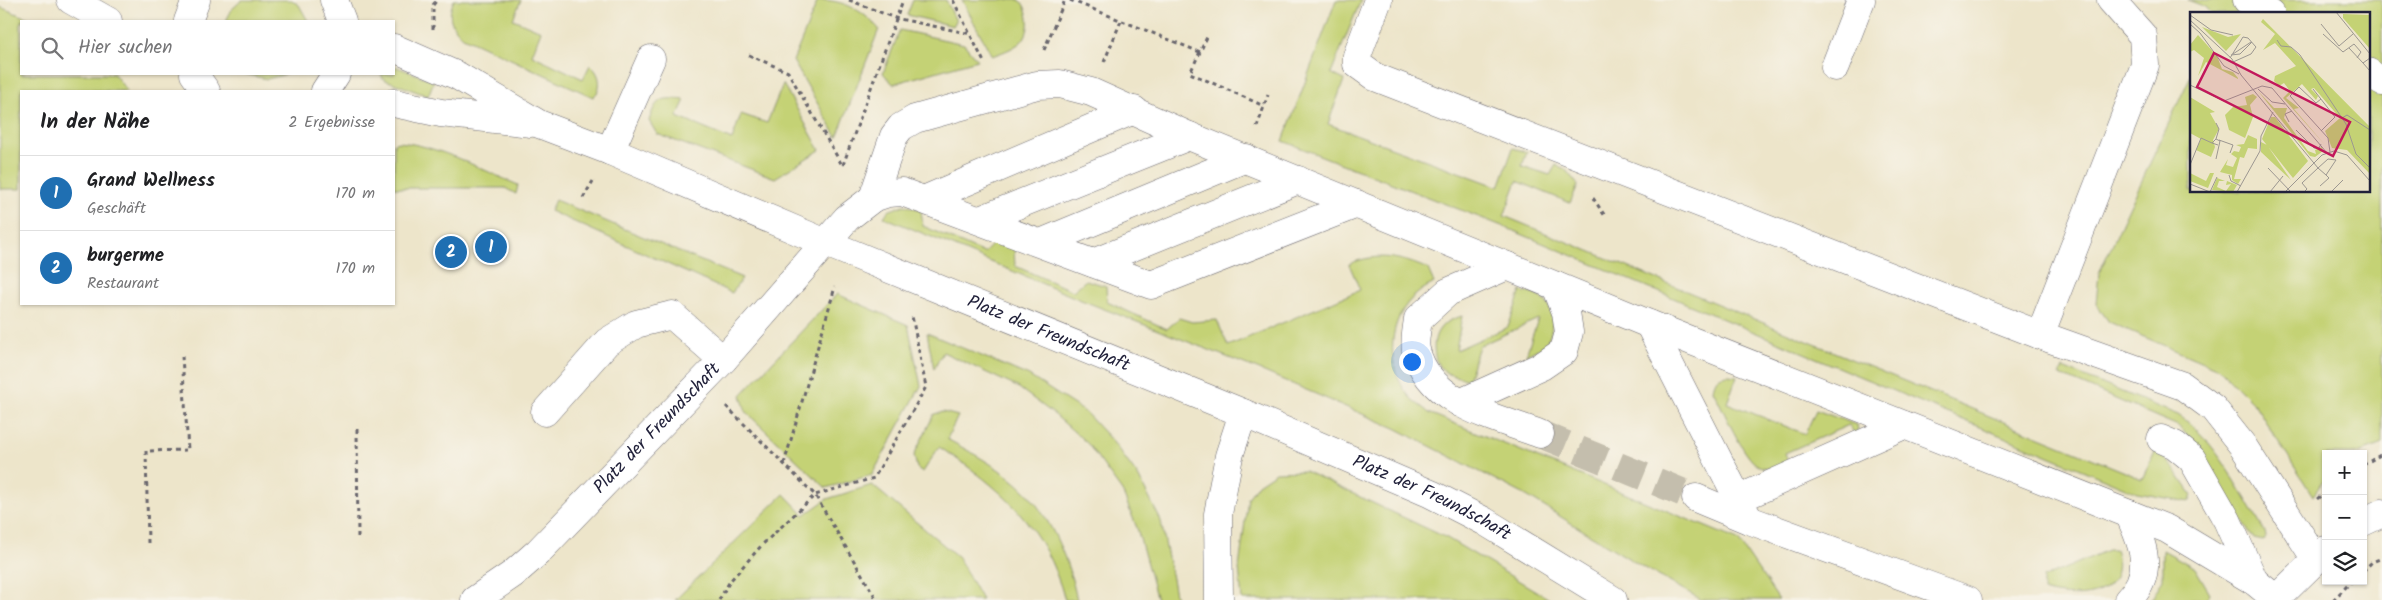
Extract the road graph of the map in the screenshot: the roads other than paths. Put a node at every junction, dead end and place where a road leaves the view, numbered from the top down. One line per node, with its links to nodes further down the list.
1 (71, 0): 8 (street)
2 (196, 0): 9 (street)
3 (1378, 0): 34 (street)
4 (1861, 0): 12 (street)
5 (2111, 0): 34 (street)
6 (2247, 0): 7 (street)
7 (2268, 12)
8 (106, 20)
9 (188, 20)
10 (395, 48): 19 (street, Platz der Freundschaft)
11 (650, 59): 21 (street)
12 (1835, 67)
13 (2370, 73): 15 (street)
14 (335, 75): 16 (street)
15 (2382, 82)
16 (326, 90)
17 (395, 103): 19 (street, Platz der Freundschaft)
18 (1134, 110): 20 (street); 24 (street); 25 (street)
19 (539, 124): 21 (street, Platz der Freundschaft)
20 (1189, 136): 22 (street); 27 (street)
21 (610, 151): 28 (street, Platz der Freundschaft)
22 (1246, 158): 23 (street); 29 (street)
23 (1298, 180): 26 (street); 30 (street)
24 (873, 198): 25 (street); 28 (street)
25 (926, 200): 27 (street)
26 (1356, 204): 30 (street); 31 (street)
27 (980, 220): 29 (street)
28 (826, 243): 35 (street, Platz der Freundschaft); 38 (street, Platz der Freundschaft)
29 (1041, 243): 30 (street)
30 (1093, 263)
31 (1507, 266): 32 (street); 36 (street)
32 (1556, 286): 33 (street); 36 (street)
33 (1649, 324): 39 (street); 43 (street)
34 (2040, 335): 47 (street)
35 (723, 360): 37 (street); 49 (street, Platz der Freundschaft)
36 (1460, 403): 40 (street)
37 (545, 412)
38 (1243, 413): 50 (street); 51 (street, Platz der Freundschaft)
39 (1904, 425): 43 (street); 45 (street)
40 (1540, 434)
41 (2161, 439): 48 (street)
42 (1696, 498): 43 (street)
43 (1744, 509): 52 (street)
44 (2382, 513): 46 (street)
45 (2129, 514): 48 (street); 53 (street)
46 (2367, 520)
47 (2321, 554): 54 (street)
48 (2254, 581): 54 (street)
49 (475, 600)
50 (1219, 600)
51 (1613, 600)
52 (1968, 600)
53 (2128, 600)
54 (2276, 600)

